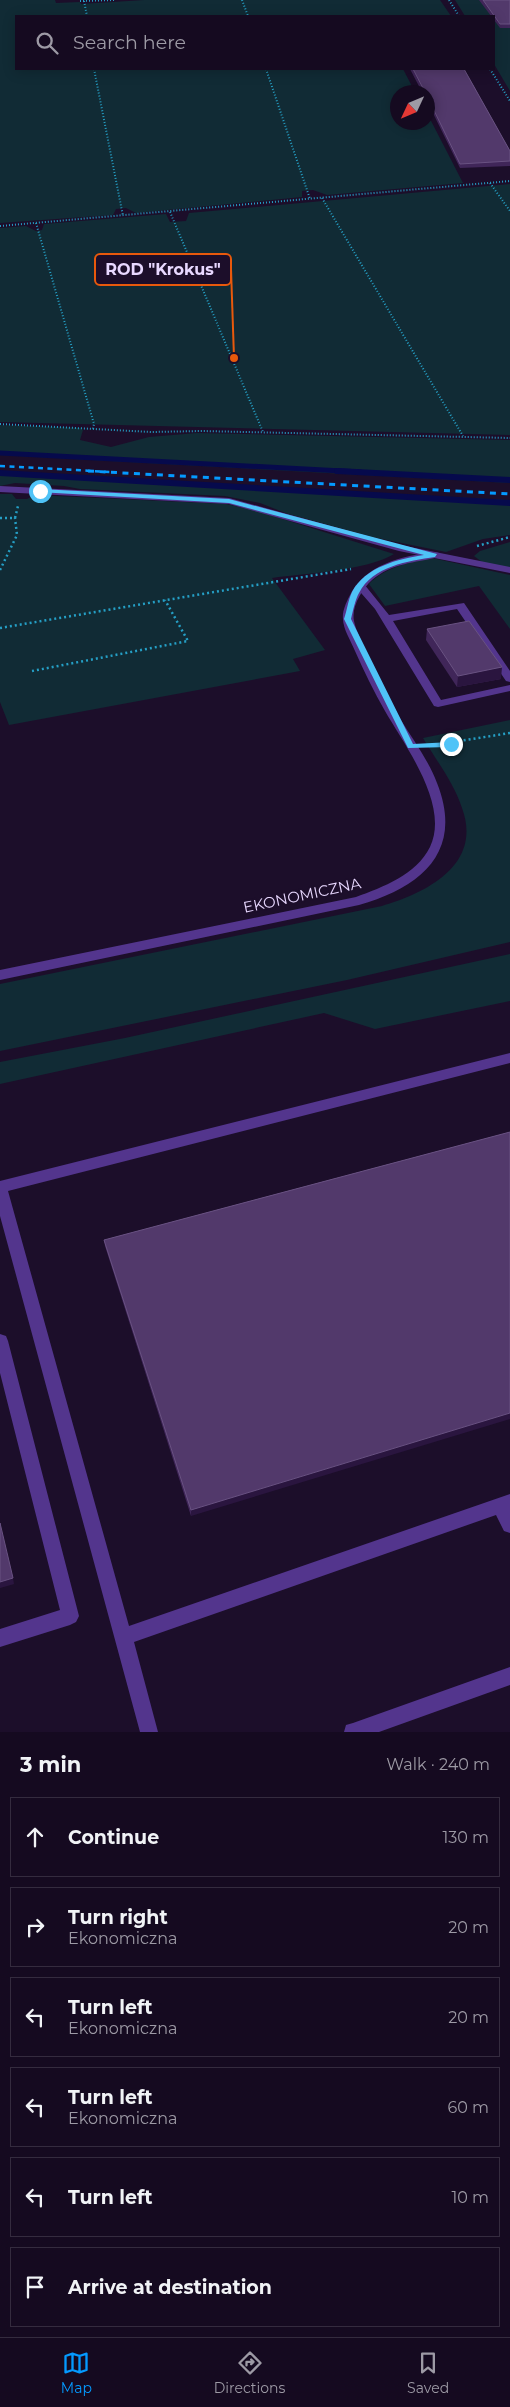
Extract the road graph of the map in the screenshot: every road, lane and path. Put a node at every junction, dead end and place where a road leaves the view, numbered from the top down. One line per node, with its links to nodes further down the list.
1 (114, 0): 5 (path)
2 (242, 0): 7 (path)
3 (449, 0): 8 (path)
4 (80, 1): 5 (path)
5 (84, 1): 6 (path)
6 (86, 15)
7 (248, 15)
8 (458, 15)
9 (94, 70): 19 (path)
10 (266, 70): 16 (path)
11 (491, 70): 12 (path)
12 (510, 101)
13 (510, 181): 14 (path)
14 (490, 183): 15 (path); 17 (path)
15 (322, 198): 16 (path); 25 (path)
16 (310, 199): 18 (path)
17 (510, 211)
18 (170, 212): 19 (path); 24 (path)
19 (123, 216): 20 (path)
20 (36, 223): 21 (path); 23 (path)
21 (0, 226)
22 (0, 424): 23 (path)
23 (93, 429): 24 (path)
24 (263, 432): 25 (path)
25 (463, 436): 26 (path)
26 (510, 438)
27 (0, 489): 29 (street)
28 (15, 518): 31 (path)
29 (435, 556): 32 (street); 33 (street, EKONOMICZNA)
30 (357, 569): 34 (path)
31 (0, 570)
32 (510, 570)
33 (360, 586): 35 (street); 41 (street, EKONOMICZNA)
34 (165, 600): 36 (path); 37 (path)
35 (386, 619): 38 (street); 39 (street)
36 (0, 628)
37 (32, 671)
38 (510, 679)
39 (510, 688)
40 (510, 733): 41 (path)
41 (410, 747): 42 (street, EKONOMICZNA)
42 (0, 975)
43 (510, 1058): 44 (street)
44 (0, 1188): 48 (street)
45 (0, 1341): 49 (street)
46 (505, 1503): 47 (street); 48 (street)
47 (510, 1526)
48 (123, 1637): 51 (street)
49 (0, 1638)
50 (510, 1676): 52 (street)
51 (149, 1732)
52 (353, 1732)

